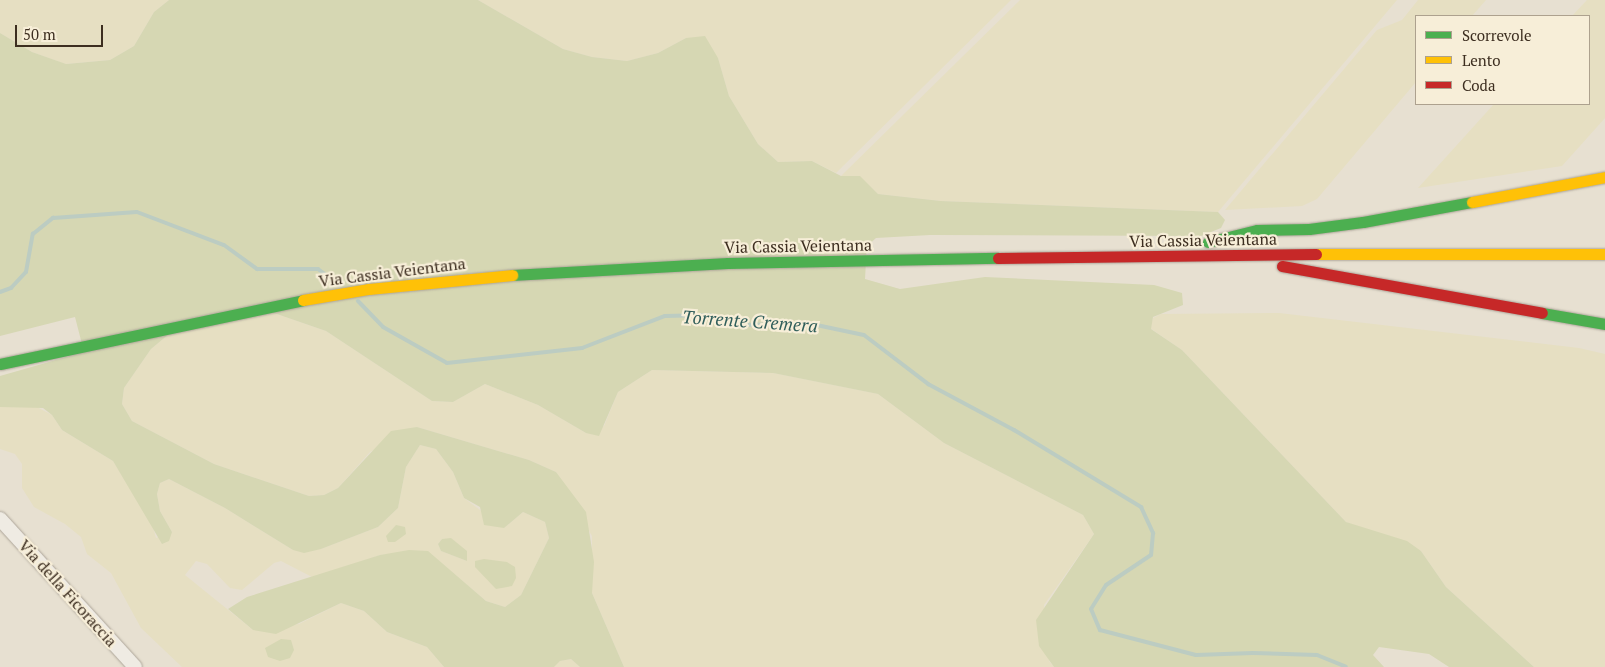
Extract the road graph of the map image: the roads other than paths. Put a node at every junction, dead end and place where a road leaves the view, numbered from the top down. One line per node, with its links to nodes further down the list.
1 (1605, 177): 2 (highway, Via Cassia Veientana)
2 (1317, 241)
3 (1605, 254): 4 (highway, Via Cassia Veientana)
4 (1148, 257): 5 (highway); 6 (highway, Via Cassia Veientana)
5 (1605, 324)
6 (0, 364)
7 (0, 519): 8 (street, Via della Ficoraccia)
8 (135, 667)

